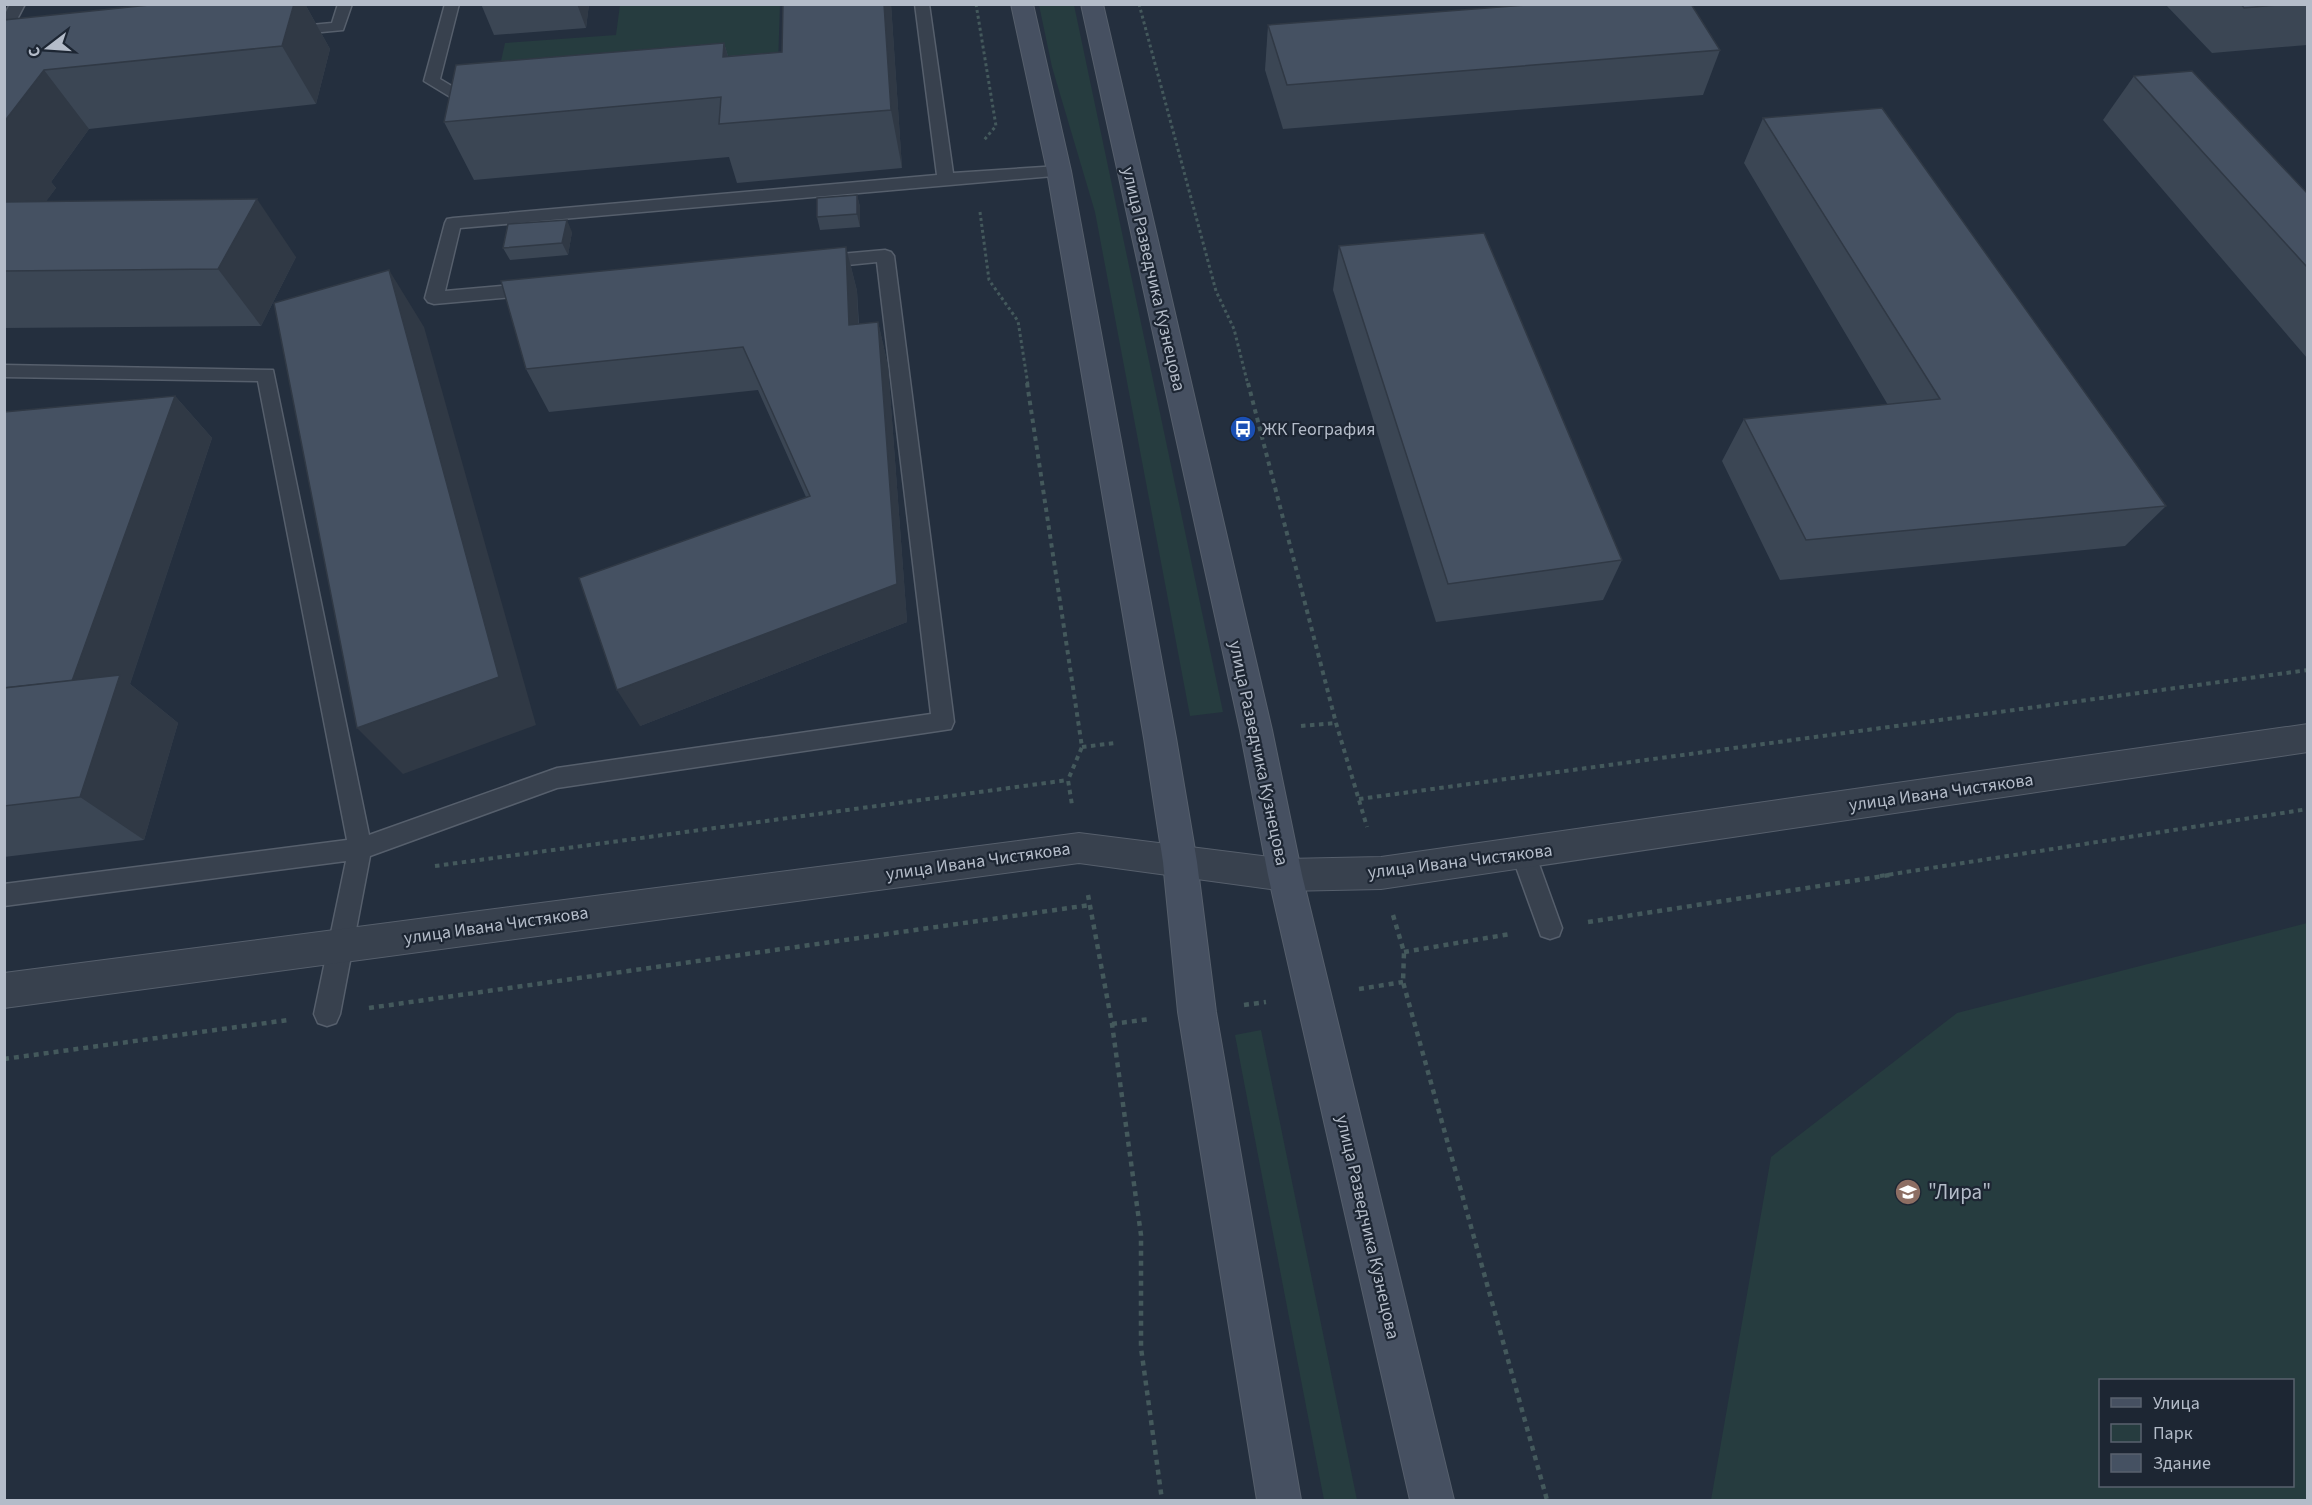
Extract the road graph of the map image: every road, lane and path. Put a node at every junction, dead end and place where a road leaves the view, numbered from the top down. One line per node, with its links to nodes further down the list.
1 (18, 4): 9 (lane)
2 (345, 4): 10 (lane)
3 (452, 4): 11 (lane)
4 (922, 4): 14 (lane)
5 (976, 4): 13 (path)
6 (1022, 4): 12 (main road)
7 (1092, 4): 28 (main road, улица Разведчика Кузнецова)
8 (1139, 4): 21 (path)
9 (4, 31)
10 (278, 32)
11 (488, 90)
12 (1059, 171): 13 (lane); 26 (main road)
13 (976, 178): 14 (lane); 20 (path)
14 (946, 180): 16 (lane)
15 (802, 263): 24 (lane)
16 (552, 287)
17 (4, 371): 24 (lane)
18 (2307, 670): 21 (path)
19 (2307, 738): 25 (street, улица Ивана Чистякова)
20 (1068, 780): 23 (path); 29 (path)
21 (1359, 799): 27 (path)
22 (2307, 809): 32 (path)
23 (1079, 848): 26 (street, улица Ивана Чистякова); 31 (path); 33 (street, улица Ивана Чистякова)
24 (360, 849): 29 (lane); 30 (lane)
25 (1523, 853): 27 (street, улица Ивана Чистякова); 32 (lane)
26 (1180, 862): 28 (street, улица Ивана Чистякова); 38 (main road)
27 (1381, 873): 28 (street, улица Ивана Чистякова); 34 (path)
28 (1285, 875): 37 (main road, улица Разведчика Кузнецова)
29 (355, 877): 33 (lane)
30 (4, 895)
31 (1090, 905): 39 (path); 40 (path)
32 (1550, 928): 34 (path)
33 (340, 946): 36 (street, улица Ивана Чистякова); 39 (lane)
34 (1404, 952): 35 (path)
35 (1403, 982): 37 (path); 45 (path)
36 (4, 991)
37 (1314, 995): 38 (path); 44 (main road, улица Разведчика Кузнецова)
38 (1197, 1012): 40 (path); 43 (main road)
39 (327, 1014): 41 (path)
40 (1113, 1024): 42 (path)
41 (4, 1059)
42 (1162, 1500)
43 (1279, 1500)
44 (1432, 1500)
45 (1547, 1500)

